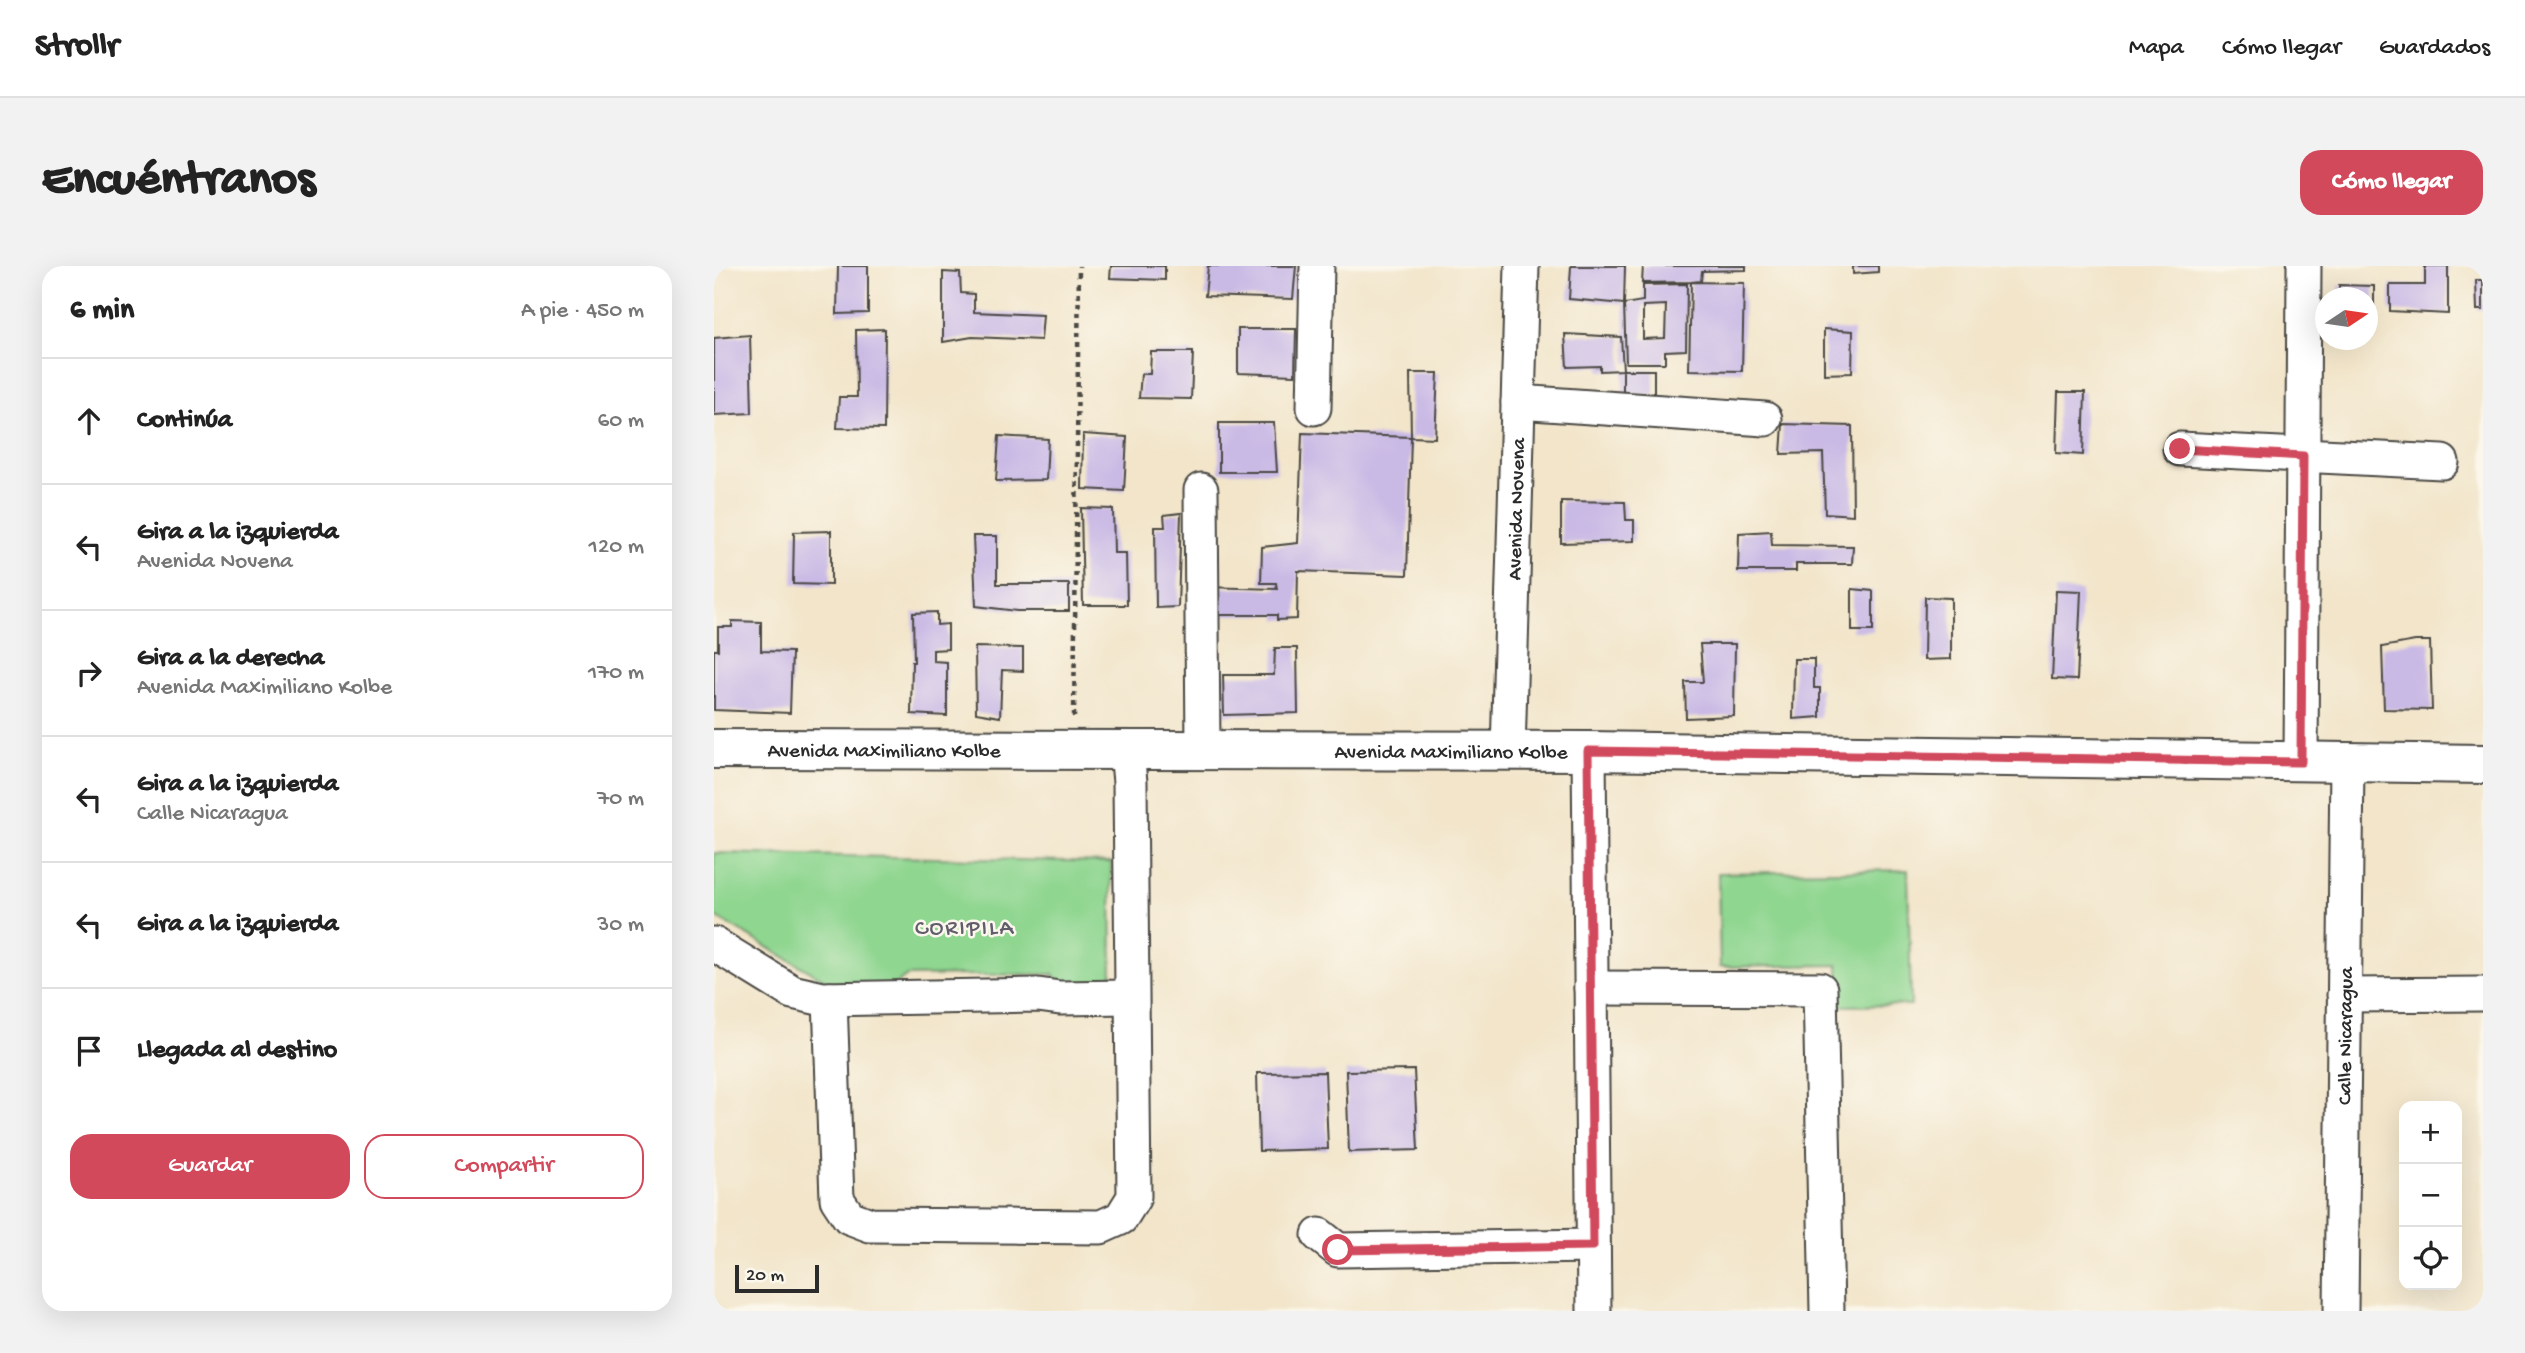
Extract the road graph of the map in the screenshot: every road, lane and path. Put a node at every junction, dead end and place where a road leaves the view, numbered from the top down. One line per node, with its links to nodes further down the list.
1 (1079, 266): 13 (path)
2 (1317, 266): 6 (street)
3 (1522, 266): 5 (street, Avenida Novena)
4 (2304, 266): 9 (street)
5 (1518, 402): 7 (street); 17 (street, Avenida Novena)
6 (1314, 408)
7 (1765, 419)
8 (2180, 449): 9 (street)
9 (2303, 456): 10 (street); 18 (street)
10 (2442, 463)
11 (1201, 490): 15 (street)
12 (714, 749): 13 (main road, Avenida Maximiliano Kolbe)
13 (1073, 750): 14 (main road, Avenida Maximiliano Kolbe)
14 (1127, 751): 15 (main road, Avenida Maximiliano Kolbe); 25 (street)
15 (1203, 751): 17 (main road, Avenida Maximiliano Kolbe)
16 (1588, 751): 17 (main road, Avenida Maximiliano Kolbe); 18 (main road, Avenida Maximiliano Kolbe); 22 (street)
17 (1508, 752)
18 (2301, 762): 19 (main road, Avenida Maximiliano Kolbe)
19 (2347, 762): 20 (main road, Avenida Maximiliano Kolbe); 24 (street, Calle Nicaragua)
20 (2483, 764)
21 (714, 944): 26 (street)
22 (1591, 988): 28 (street); 30 (street)
23 (2483, 994): 24 (street)
24 (2344, 995): 31 (street, Calle Nicaragua)
25 (1130, 997): 26 (street); 26 (street)
26 (831, 999)
27 (1319, 1235): 28 (street)
28 (1593, 1246): 29 (street)
29 (1594, 1311)
30 (1827, 1311)
31 (2341, 1311)

